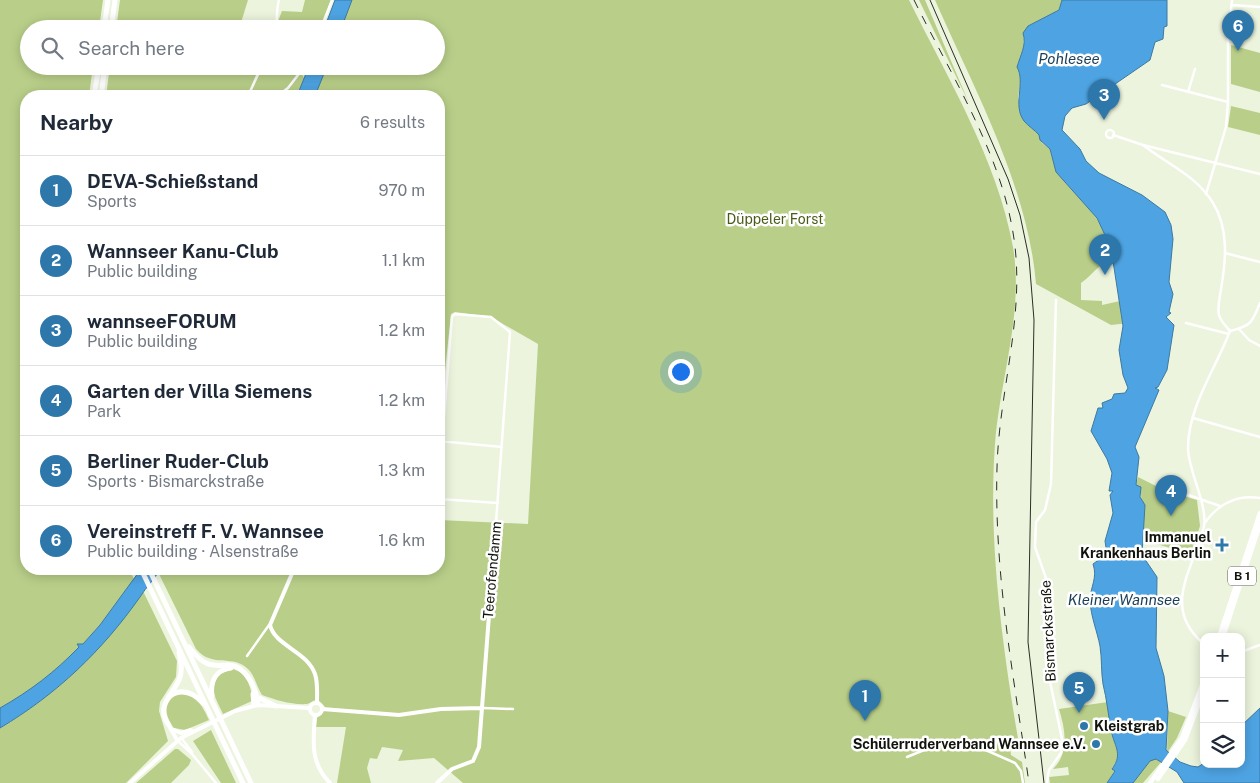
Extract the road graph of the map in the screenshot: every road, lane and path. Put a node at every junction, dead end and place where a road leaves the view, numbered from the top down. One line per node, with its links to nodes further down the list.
1 (108, 0): 8 (highway)
2 (115, 0): 9 (highway)
3 (279, 0): 10 (street)
4 (332, 0): 11 (street)
5 (1232, 0): 6 (street)
6 (1232, 5): 7 (street); 23 (street)
7 (1260, 7)
8 (105, 20)
9 (112, 20)
10 (277, 20)
11 (324, 20)
12 (1194, 69): 22 (street)
13 (98, 75): 18 (highway)
14 (104, 75): 19 (highway)
15 (258, 75): 20 (street)
16 (297, 75): 21 (street)
17 (1162, 86): 22 (street)
18 (95, 90)
19 (101, 90)
20 (251, 90)
21 (285, 90)
22 (1188, 92): 23 (street)
23 (1228, 102): 26 (street)
24 (1113, 135): 25 (street)
25 (1142, 145): 26 (street); 28 (street)
26 (1216, 162): 27 (street); 28 (street)
27 (1260, 174)
28 (1206, 194): 29 (street)
29 (1225, 253): 30 (street); 35 (street)
30 (1260, 262)
31 (1056, 300): 94 (street, Bismarckstraße)
32 (1260, 303): 34 (street)
33 (1186, 323): 35 (street)
34 (1240, 329): 35 (street); 36 (street)
35 (1229, 332): 38 (street)
36 (1260, 346)
37 (445, 389): 41 (street, Teerofendamm)
38 (1193, 418): 39 (street); 45 (street)
39 (1260, 437)
40 (445, 441): 41 (street)
41 (502, 447): 46 (street, Teerofendamm)
42 (1165, 487): 45 (street)
43 (1260, 498): 47 (street)
44 (445, 499): 46 (street)
45 (1200, 499): 47 (street); 50 (street)
46 (498, 503): 49 (street, Teerofendamm)
47 (1220, 506): 50 (street)
48 (1260, 513): 56 (main road, B 1)
49 (496, 523): 75 (street, Teerofendamm)
50 (1204, 524): 58 (street)
51 (1260, 524): 57 (main road, B 1)
52 (144, 575): 61 (highway)
53 (152, 575): 59 (highway)
54 (291, 575): 55 (street)
55 (271, 622): 63 (street); 70 (street)
56 (1220, 633)
57 (1224, 633)
58 (1200, 640)
59 (185, 643): 64 (highway); 71 (highway)
60 (1260, 645): 62 (street)
61 (178, 647): 68 (highway); 78 (highway)
62 (1245, 651)
63 (246, 656)
64 (239, 668): 65 (highway); 71 (highway)
65 (251, 683): 67 (highway); 72 (highway)
66 (1200, 691): 84 (main road)
67 (257, 697): 72 (highway); 73 (highway)
68 (165, 700): 78 (highway); 80 (highway)
69 (1200, 701): 84 (main road)
70 (317, 702): 74 (street); 76 (street)
71 (214, 705): 90 (highway)
72 (256, 705): 73 (street); 82 (street)
73 (276, 706): 74 (street)
74 (309, 708): 79 (street)
75 (481, 708): 76 (street); 77 (street); 92 (street, Teerofendamm)
76 (322, 709): 79 (street)
77 (513, 709)
78 (209, 710): 89 (highway)
79 (315, 715): 91 (street)
80 (168, 724): 81 (street); 83 (street)
81 (174, 730): 82 (street); 83 (street)
82 (195, 730): 83 (street)
83 (179, 739): 87 (street); 88 (street)
84 (1176, 751): 86 (main road)
85 (908, 757): 93 (street)
86 (1163, 770): 95 (main road); 96 (main road)
87 (130, 783)
88 (216, 783)
89 (243, 783)
90 (251, 783)
91 (330, 783)
92 (437, 783)
93 (1023, 783)
94 (1047, 783)
95 (1150, 783)
96 (1154, 783)

